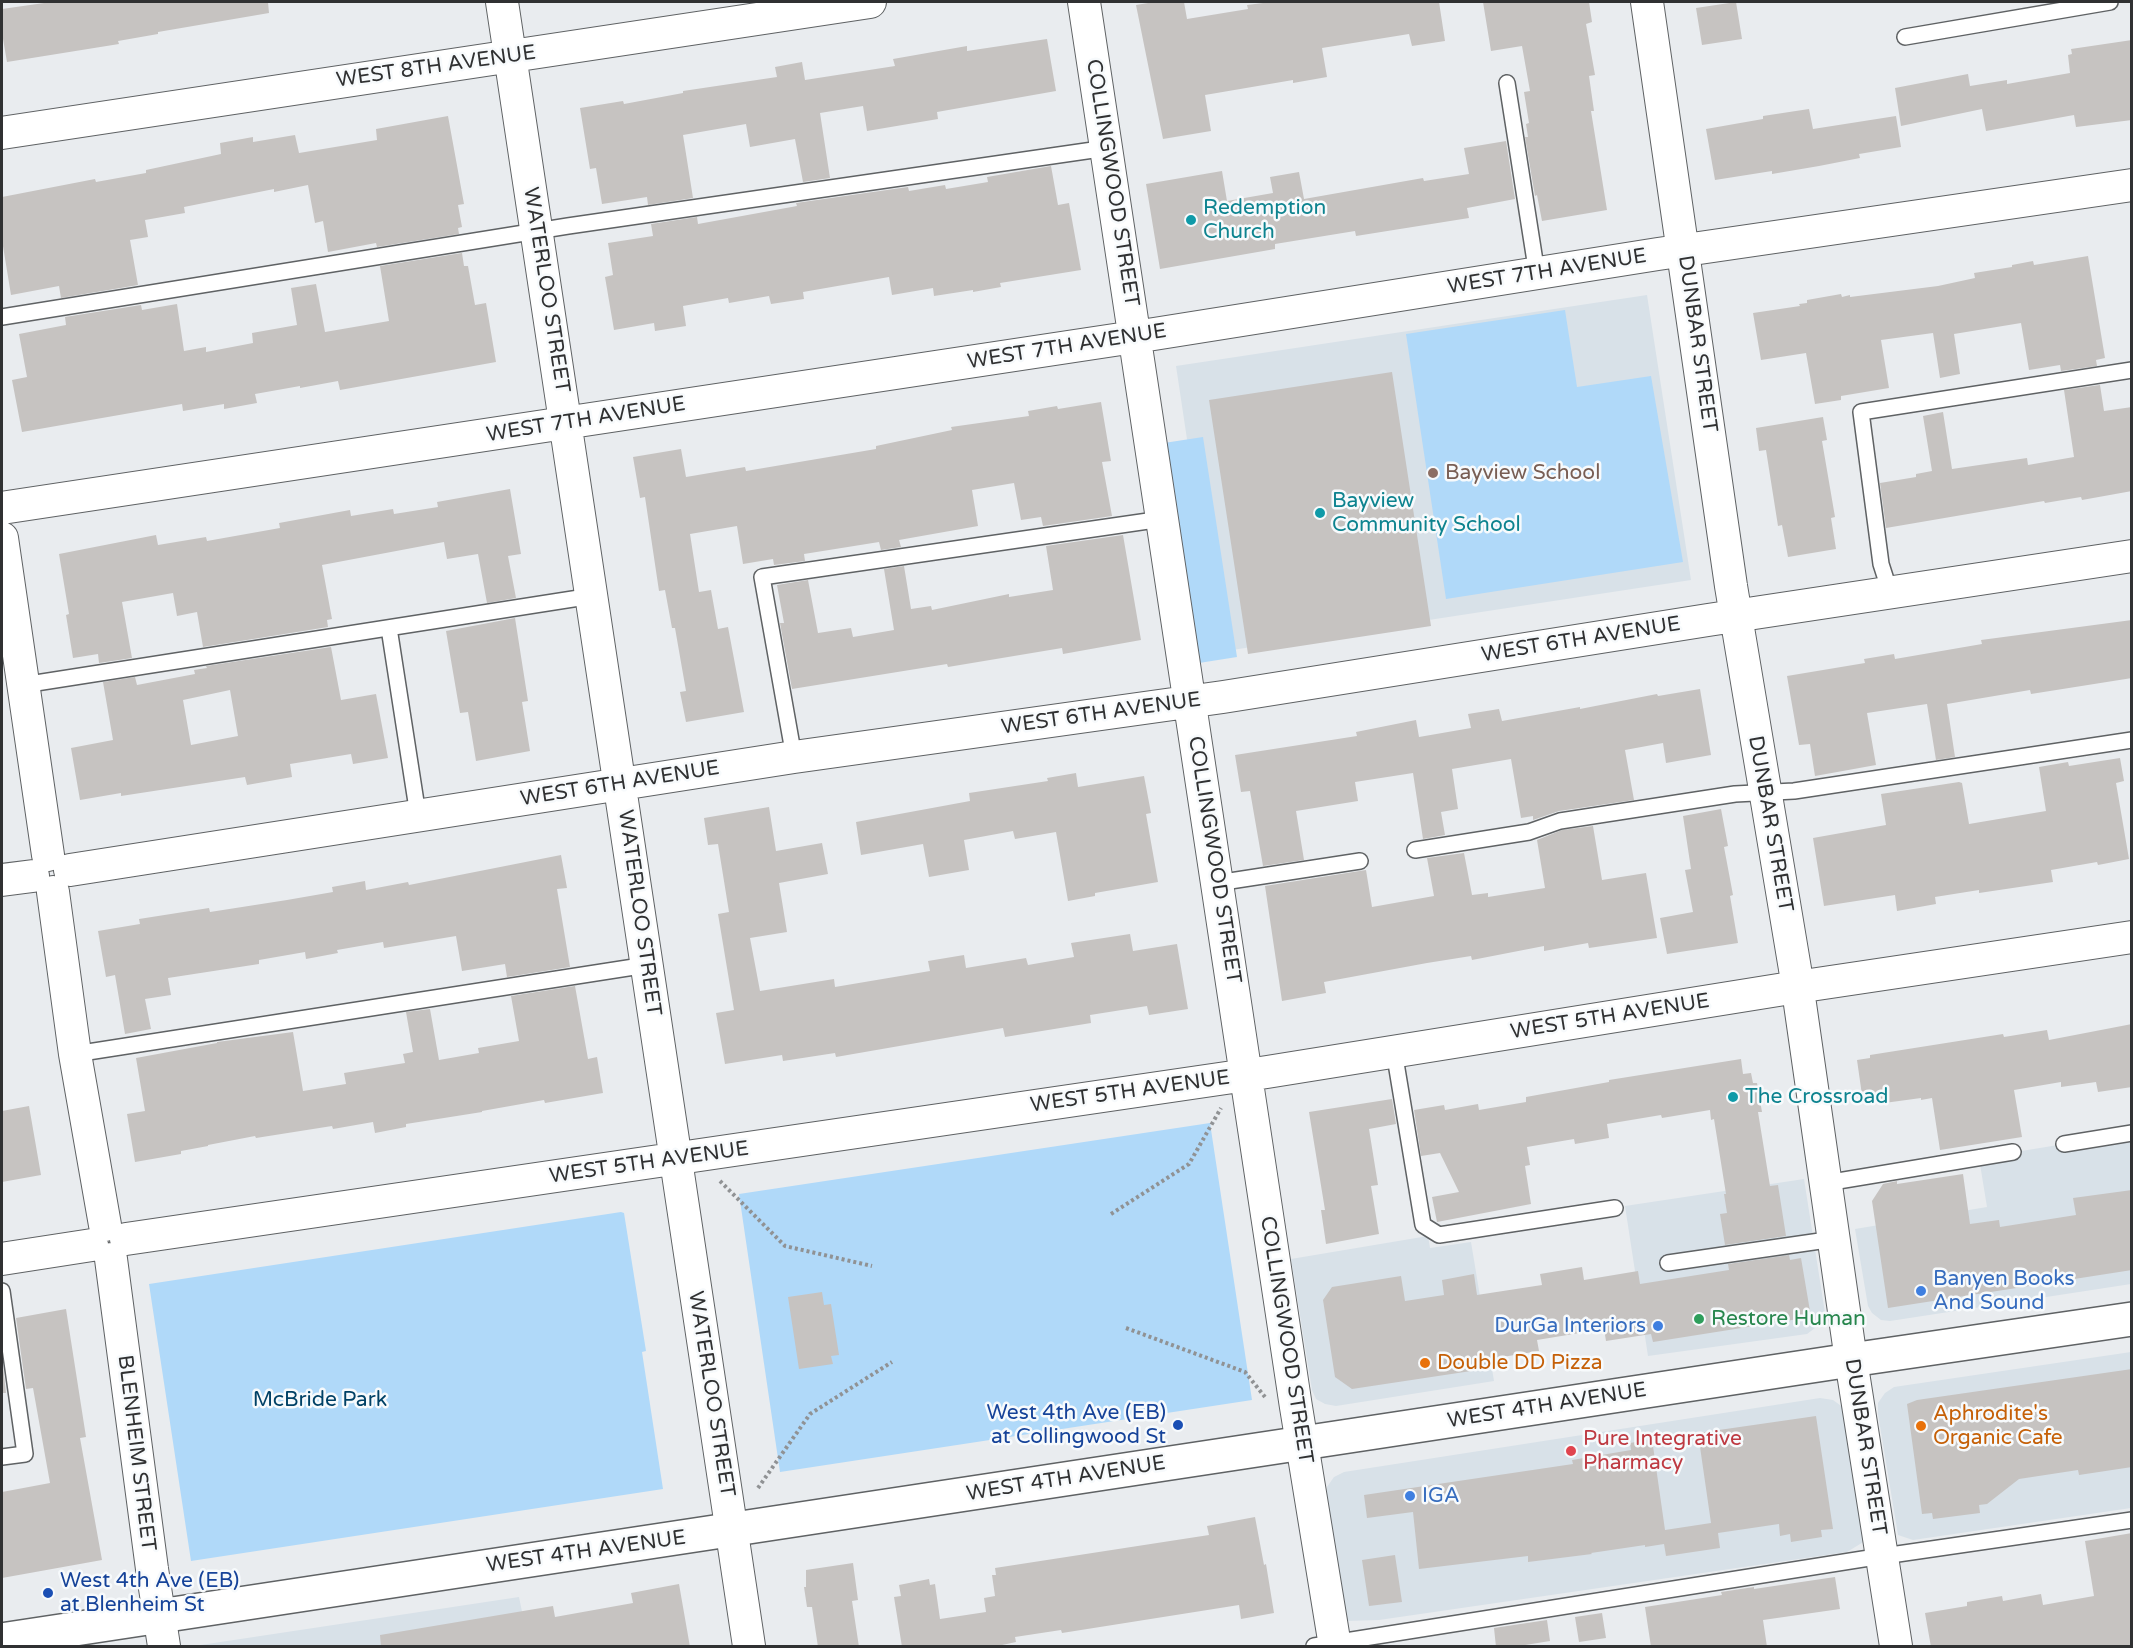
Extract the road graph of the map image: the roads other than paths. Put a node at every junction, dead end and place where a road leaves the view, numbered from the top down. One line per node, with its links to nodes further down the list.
1 (502, 2): 7 (street, WATERLOO STREET)
2 (870, 2): 7 (street, WEST 8TH AVENUE)
3 (1084, 2): 10 (street, COLLINGWOOD STREET)
4 (1647, 2): 13 (street, DUNBAR STREET)
5 (2110, 2): 6 (lane)
6 (1905, 37)
7 (510, 56): 9 (street, WEST 8TH AVENUE); 12 (street, WATERLOO STREET)
8 (1507, 83): 14 (lane)
9 (2, 133)
10 (1107, 148): 12 (lane); 16 (street, COLLINGWOOD STREET)
11 (2132, 184): 13 (street, WEST 7TH AVENUE)
12 (537, 231): 15 (lane); 18 (street, WATERLOO STREET)
13 (1683, 251): 14 (street, WEST 7TH AVENUE); 25 (street, DUNBAR STREET)
14 (1537, 274): 16 (street, WEST 7TH AVENUE)
15 (2, 317)
16 (1135, 336): 18 (street, WEST 7TH AVENUE); 20 (street, COLLINGWOOD STREET)
17 (2132, 370): 23 (lane)
18 (566, 423): 19 (street, WEST 7TH AVENUE); 24 (street, WATERLOO STREET)
19 (2, 508)
20 (1162, 519): 28 (street, COLLINGWOOD STREET); 30 (lane)
21 (2, 538): 27 (street, BLENHEIM STREET)
22 (2132, 556): 23 (street, WEST 6TH AVENUE)
23 (1890, 591): 25 (street, WEST 6TH AVENUE)
24 (592, 596): 26 (lane); 31 (street, WATERLOO STREET)
25 (1736, 615): 28 (street, WEST 6TH AVENUE); 32 (street, DUNBAR STREET)
26 (389, 628): 27 (lane); 33 (lane)
27 (23, 685): 36 (street, BLENHEIM STREET)
28 (1190, 702): 30 (street, WEST 6TH AVENUE); 38 (street, COLLINGWOOD STREET)
29 (2132, 740): 32 (lane)
30 (794, 757): 31 (street, WEST 6TH AVENUE)
31 (620, 785): 33 (street, WEST 6TH AVENUE); 40 (street, WATERLOO STREET)
32 (1764, 792): 34 (lane); 41 (street, DUNBAR STREET)
33 (418, 815): 36 (street, WEST 6TH AVENUE)
34 (1415, 850)
35 (1360, 861): 38 (lane)
36 (51, 873): 37 (street, WEST 6TH AVENUE); 43 (street, BLENHEIM STREET)
37 (2, 880)
38 (1217, 883): 44 (street, COLLINGWOOD STREET)
39 (2132, 937): 41 (street, WEST 5TH AVENUE)
40 (646, 965): 43 (lane); 48 (street, WATERLOO STREET)
41 (1797, 987): 42 (street, WEST 5TH AVENUE); 49 (street, DUNBAR STREET)
42 (1394, 1051): 44 (street, WEST 5TH AVENUE); 50 (lane)
43 (75, 1054): 52 (street, BLENHEIM STREET)
44 (1246, 1075): 48 (street, WEST 5TH AVENUE); 58 (street, COLLINGWOOD STREET)
45 (2132, 1133): 46 (lane)
46 (2064, 1144)
47 (2013, 1152): 49 (lane)
48 (675, 1159): 52 (street, WEST 5TH AVENUE); 61 (street, WATERLOO STREET)
49 (1826, 1183): 51 (street, DUNBAR STREET)
50 (1615, 1208)
51 (1834, 1239): 54 (lane); 57 (street, DUNBAR STREET)
52 (109, 1242): 53 (street, WEST 5TH AVENUE); 63 (street, BLENHEIM STREET)
53 (2, 1259)
54 (1668, 1263)
55 (2, 1291): 59 (lane)
56 (2132, 1319): 57 (main road, WEST 4TH AVENUE)
57 (1851, 1360): 58 (main road, WEST 4TH AVENUE); 62 (street, DUNBAR STREET)
58 (1302, 1444): 61 (main road, WEST 4TH AVENUE); 65 (street, COLLINGWOOD STREET)
59 (2, 1457)
60 (2132, 1520): 62 (lane)
61 (731, 1530): 63 (main road, WEST 4TH AVENUE); 66 (street, WATERLOO STREET)
62 (1882, 1556): 65 (lane); 67 (street, DUNBAR STREET)
63 (162, 1631): 64 (main road, WEST 4TH AVENUE)
64 (2, 1640)
65 (1328, 1646)
66 (749, 1647)
67 (1896, 1647)

